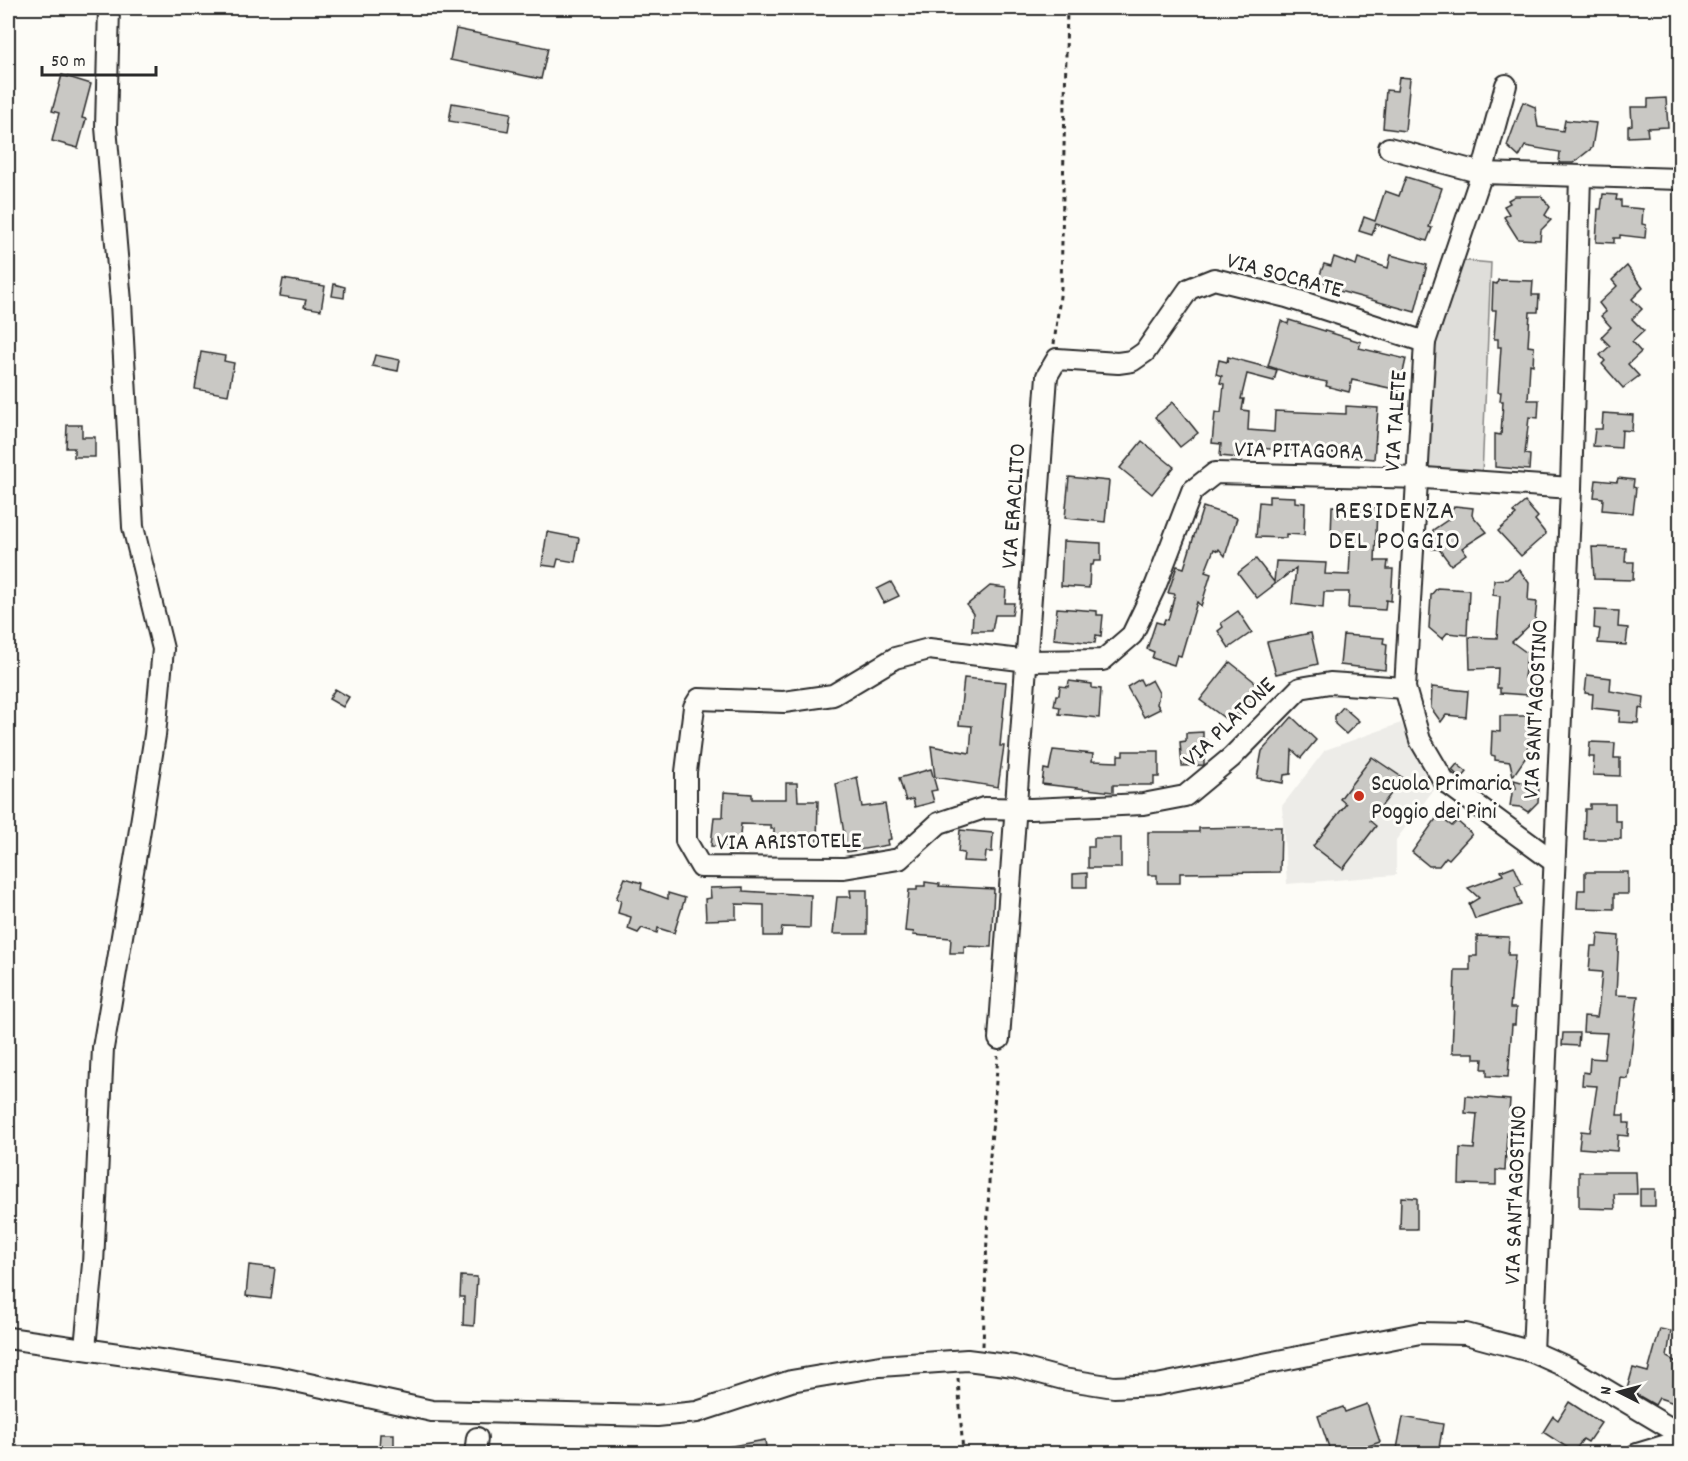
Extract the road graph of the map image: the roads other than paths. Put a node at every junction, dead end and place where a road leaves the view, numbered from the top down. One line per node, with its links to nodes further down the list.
1 (110, 8): 17 (street)
2 (1506, 85): 4 (street, VIA TALETE)
3 (1389, 148): 4 (street)
4 (1482, 173): 5 (street); 7 (street, VIA TALETE)
5 (1580, 177): 6 (street); 10 (street, VIA SANT'AGOSTINO)
6 (1680, 179)
7 (1425, 342): 8 (street, VIA SOCRATE); 9 (street, VIA TALETE)
8 (1057, 359): 11 (street, VIA ERACLITO)
9 (1415, 478): 10 (street, VIA PITAGORA); 11 (street, VIA PITAGORA); 12 (street, VIA TALETE)
10 (1571, 488): 14 (street, VIA SANT'AGOSTINO)
11 (1029, 661): 13 (street, VIA ERACLITO); 13 (street, VIA ARISTOTELE)
12 (1405, 688): 13 (street, VIA PLATONE); 14 (street, VIA TALETE)
13 (1017, 809): 15 (street, VIA ERACLITO)
14 (1553, 861): 18 (street, VIA SANT'AGOSTINO)
15 (999, 1039)
16 (8, 1338): 17 (street)
17 (85, 1348): 18 (street)
18 (1533, 1352): 19 (street)
19 (1680, 1434)
20 (1680, 1441): 21 (street)
21 (1637, 1454)

